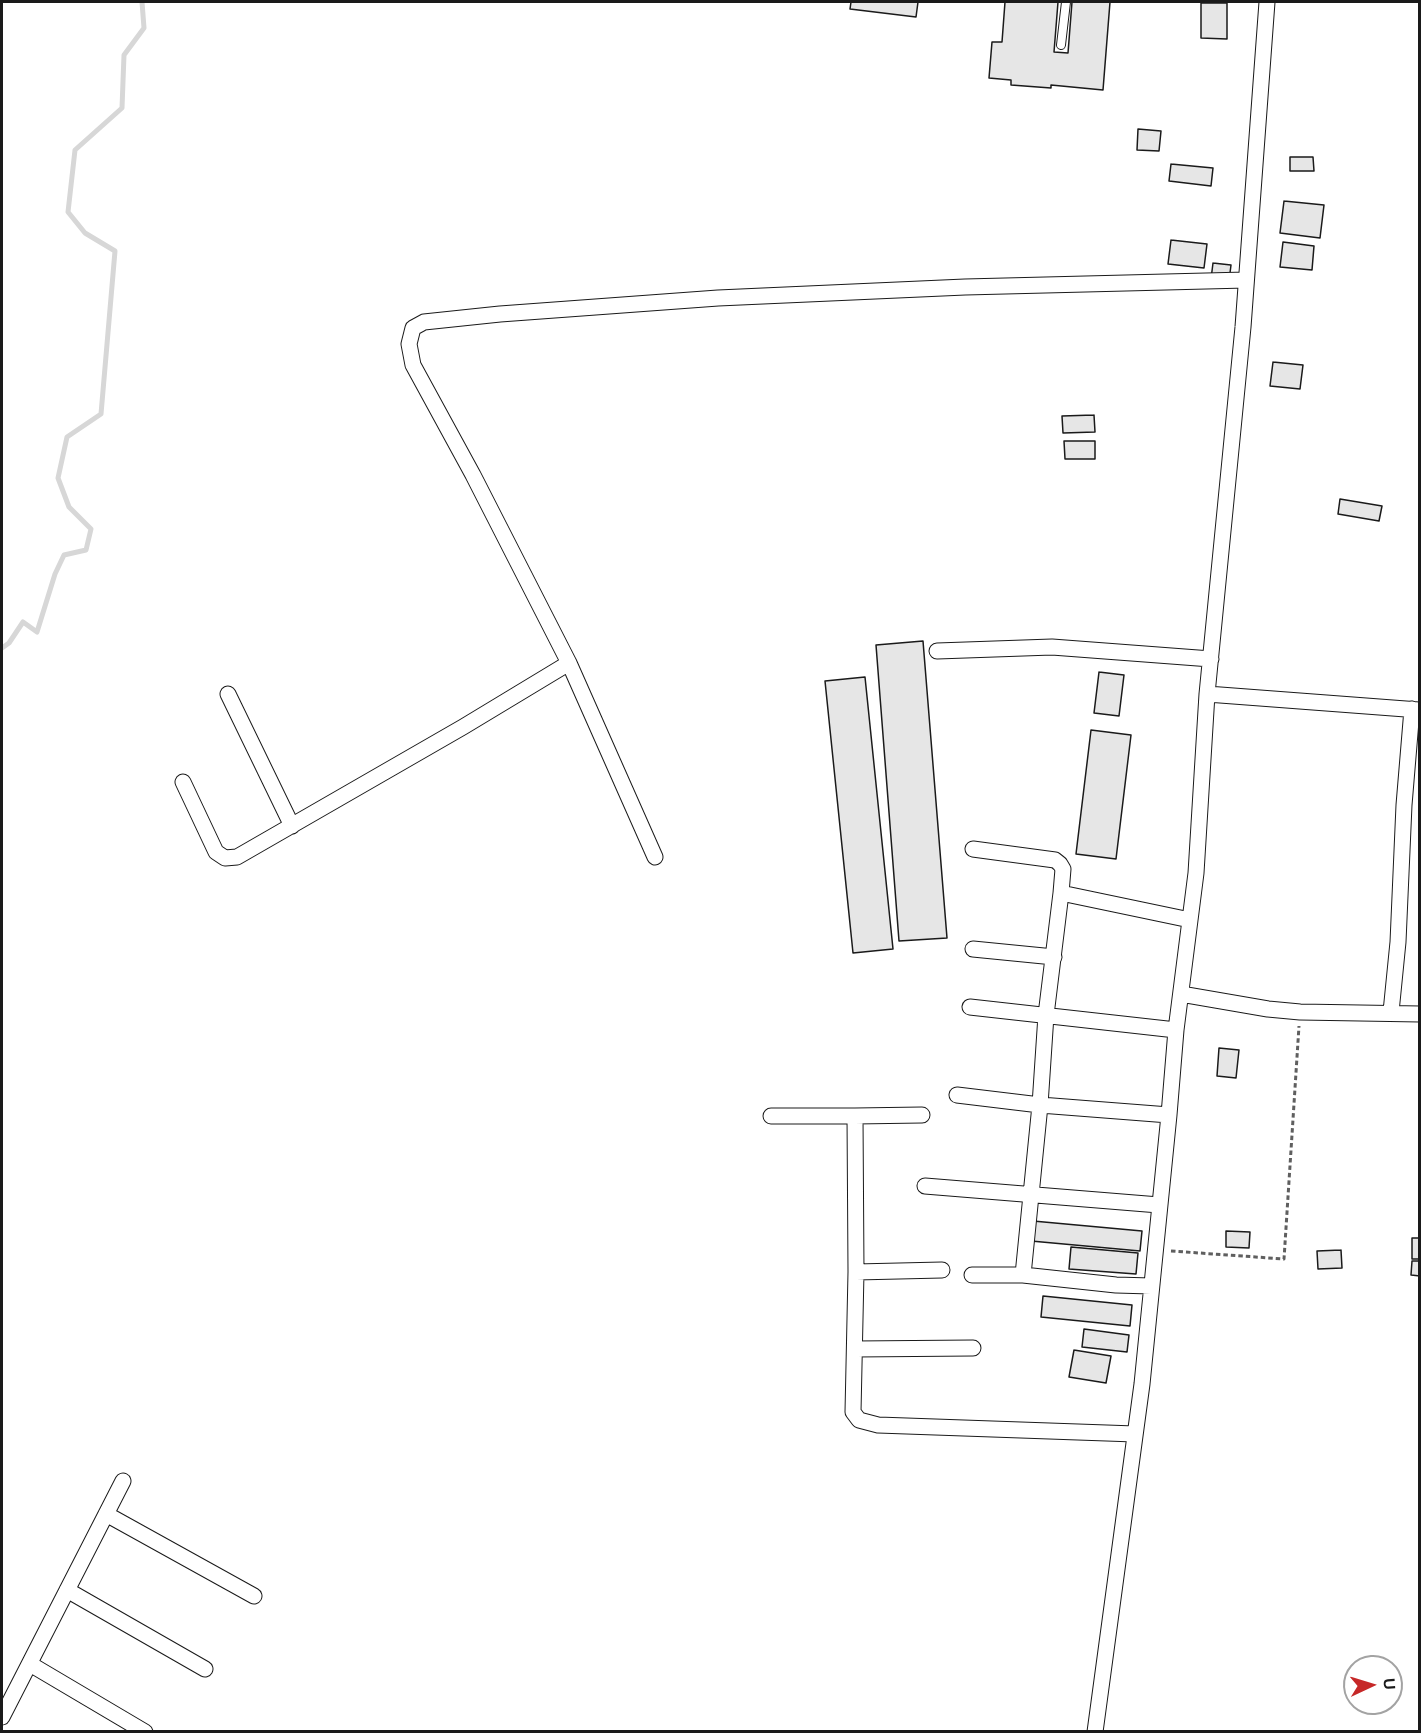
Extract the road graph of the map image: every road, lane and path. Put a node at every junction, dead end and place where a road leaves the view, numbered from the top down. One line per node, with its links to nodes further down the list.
1 (1066, 2): 3 (lane)
2 (1267, 2): 4 (street)
3 (1061, 45)
4 (1246, 280): 6 (street); 7 (street)
5 (937, 651): 6 (street)
6 (1211, 659): 9 (street)
7 (569, 663): 12 (street); 14 (street)
8 (228, 694): 12 (street)
9 (1207, 694): 10 (street); 16 (street)
10 (1416, 709): 22 (street)
11 (183, 782): 12 (street)
12 (292, 826)
13 (973, 849): 15 (street)
14 (655, 857)
15 (1061, 892): 16 (street); 18 (street)
16 (1190, 920): 19 (street)
17 (973, 949): 18 (street)
18 (1053, 957): 24 (street)
19 (1181, 994): 21 (street); 25 (street)
20 (970, 1007): 24 (street)
21 (1299, 1012): 22 (street); 35 (path)
22 (1391, 1012): 23 (street)
23 (1419, 1014)
24 (1046, 1015): 25 (street); 27 (street)
25 (1176, 1030): 28 (street)
26 (957, 1095): 27 (street)
27 (1040, 1105): 28 (street); 33 (street)
28 (1169, 1115): 34 (street)
29 (771, 1116): 30 (street)
30 (855, 1116): 31 (street); 37 (street)
31 (922, 1116)
32 (925, 1186): 33 (street)
33 (1031, 1194): 34 (street); 39 (street)
34 (1159, 1205): 35 (street)
35 (1154, 1250): 40 (street)
36 (942, 1270): 37 (street)
37 (856, 1272): 42 (street)
38 (972, 1275): 39 (street)
39 (1023, 1275): 40 (street)
40 (1151, 1286): 43 (street)
41 (973, 1348): 42 (street)
42 (855, 1349): 43 (street)
43 (1135, 1434): 52 (street)
44 (123, 1481): 45 (street)
45 (106, 1514): 46 (street); 47 (street)
46 (67, 1590): 48 (street); 49 (street)
47 (254, 1596)
48 (30, 1664): 50 (street); 51 (street)
49 (205, 1669)
50 (2, 1717)
51 (145, 1731)
52 (1095, 1731)

